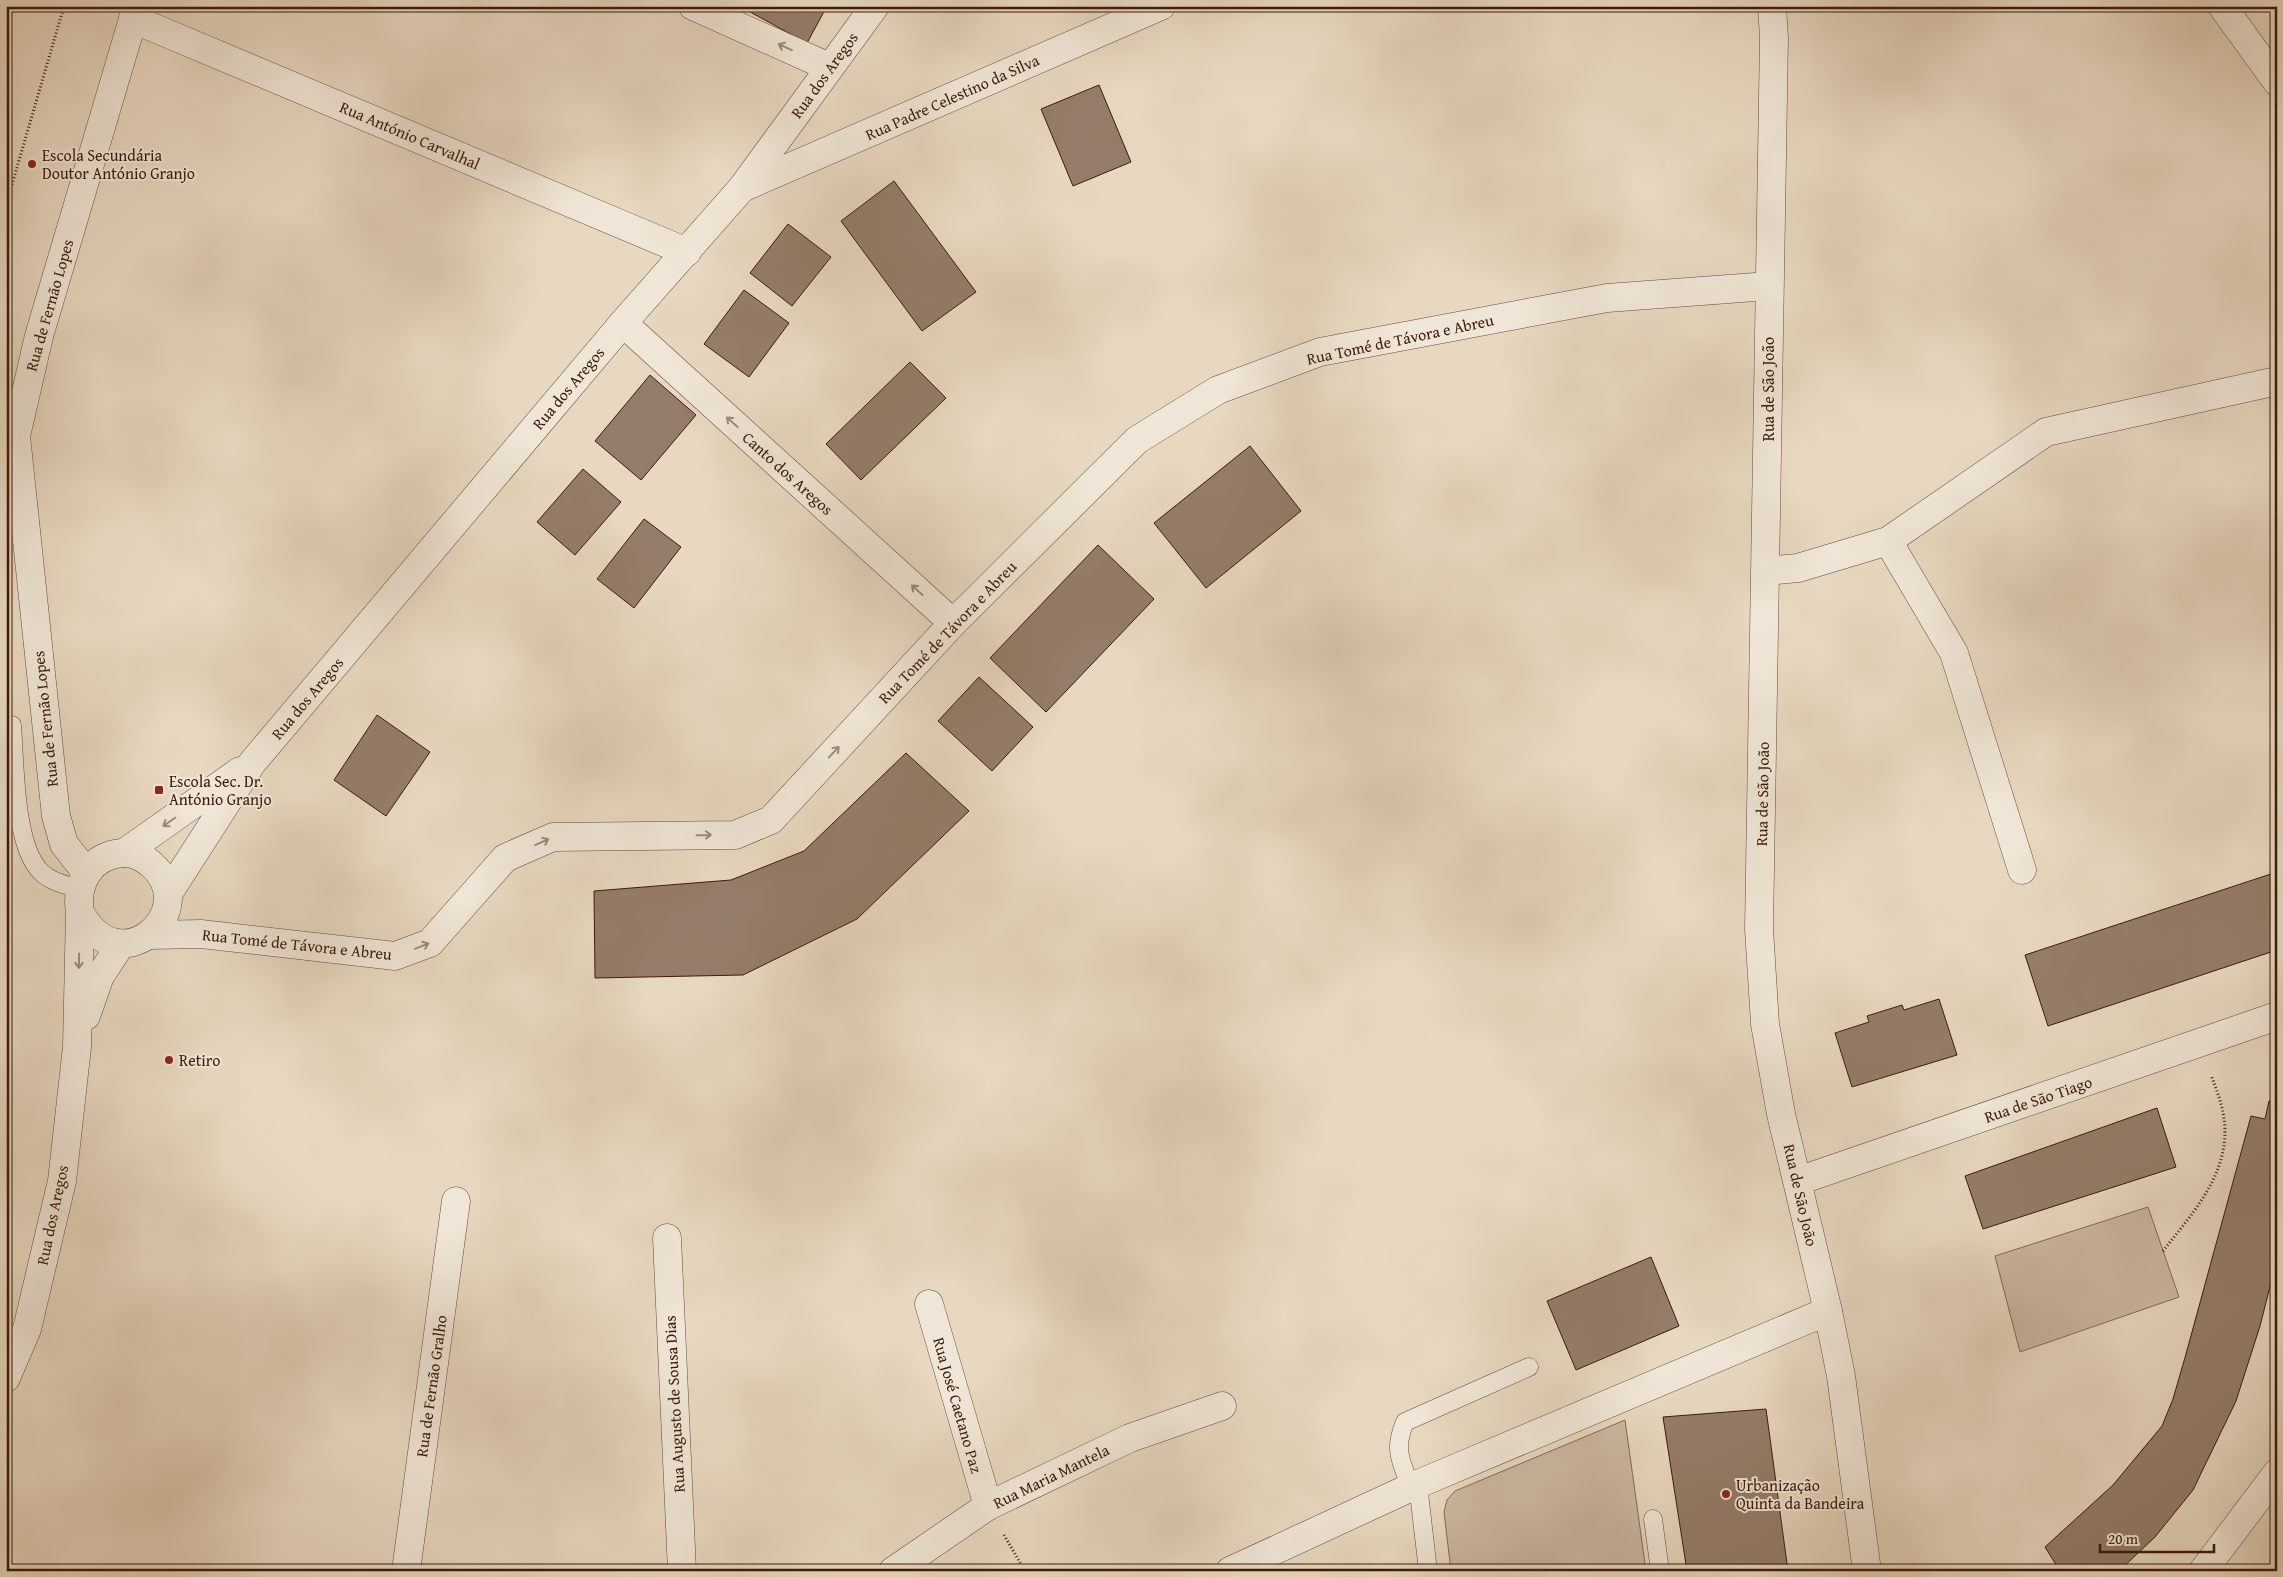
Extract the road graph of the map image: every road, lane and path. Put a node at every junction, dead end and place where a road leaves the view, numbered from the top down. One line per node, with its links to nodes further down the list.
1 (64, 6): 11 (path)
2 (693, 6): 8 (street, one-way to 2)
3 (875, 6): 8 (street, Rua dos Aregos)
4 (1161, 6): 10 (street, Rua Padre Celestino da Silva)
5 (1772, 6): 13 (street, Rua de São João)
6 (2222, 6): 9 (street)
7 (136, 12): 12 (street, Rua António Carvalhal); 23 (street, Rua de Fernão Lopes)
8 (829, 67): 10 (street, Rua dos Aregos)
9 (2277, 82)
10 (742, 188): 12 (street, Rua dos Aregos)
11 (6, 205)
12 (688, 252): 14 (street, Rua dos Aregos)
13 (1769, 286): 17 (street, Rua de São João); 18 (street, Rua Tomé de Távora e Abreu)
14 (623, 323): 18 (street, Canto dos Aregos, one-way to 14); 20 (street, Rua dos Aregos)
15 (2277, 381): 16 (street)
16 (1888, 540): 17 (street); 22 (street)
17 (1766, 571): 30 (street, Rua de São João)
18 (953, 622): 25 (street, Rua Tomé de Távora e Abreu, one-way to 18)
19 (6, 726): 23 (lane)
20 (252, 763): 21 (street, one-way to 21); 24 (street)
21 (124, 853): 23 (street); 24 (street)
22 (2022, 870)
23 (82, 891): 26 (street); 29 (street, one-way to 29)
24 (168, 894): 25 (street)
25 (149, 935): 26 (street)
26 (121, 944): 29 (street)
27 (2277, 1016): 28 (street, Rua de São Tiago)
28 (2201, 1044): 30 (street, Rua de São Tiago); 33 (path)
29 (77, 1047): 37 (street, Rua dos Aregos)
30 (1798, 1181): 35 (street, Rua de São João)
31 (456, 1201): 43 (street, Rua de Fernão Gralho)
32 (667, 1238): 44 (street, Rua Augusto de Sousa Dias)
33 (2163, 1251)
34 (929, 1304): 41 (street, Rua José Caetano Paz)
35 (1828, 1311): 40 (street); 50 (street, Rua de São João)
36 (1529, 1367): 40 (lane)
37 (6, 1378)
38 (1222, 1406): 41 (street, Rua Maria Mantela)
39 (2277, 1472): 51 (street)
40 (1414, 1486): 47 (street); 48 (lane)
41 (988, 1506): 45 (street, Rua Maria Mantela); 46 (path)
42 (1653, 1519): 49 (lane)
43 (406, 1571)
44 (682, 1571)
45 (893, 1571)
46 (1025, 1571)
47 (1230, 1571)
48 (1428, 1571)
49 (1660, 1571)
50 (1867, 1571)
51 (2203, 1571)

